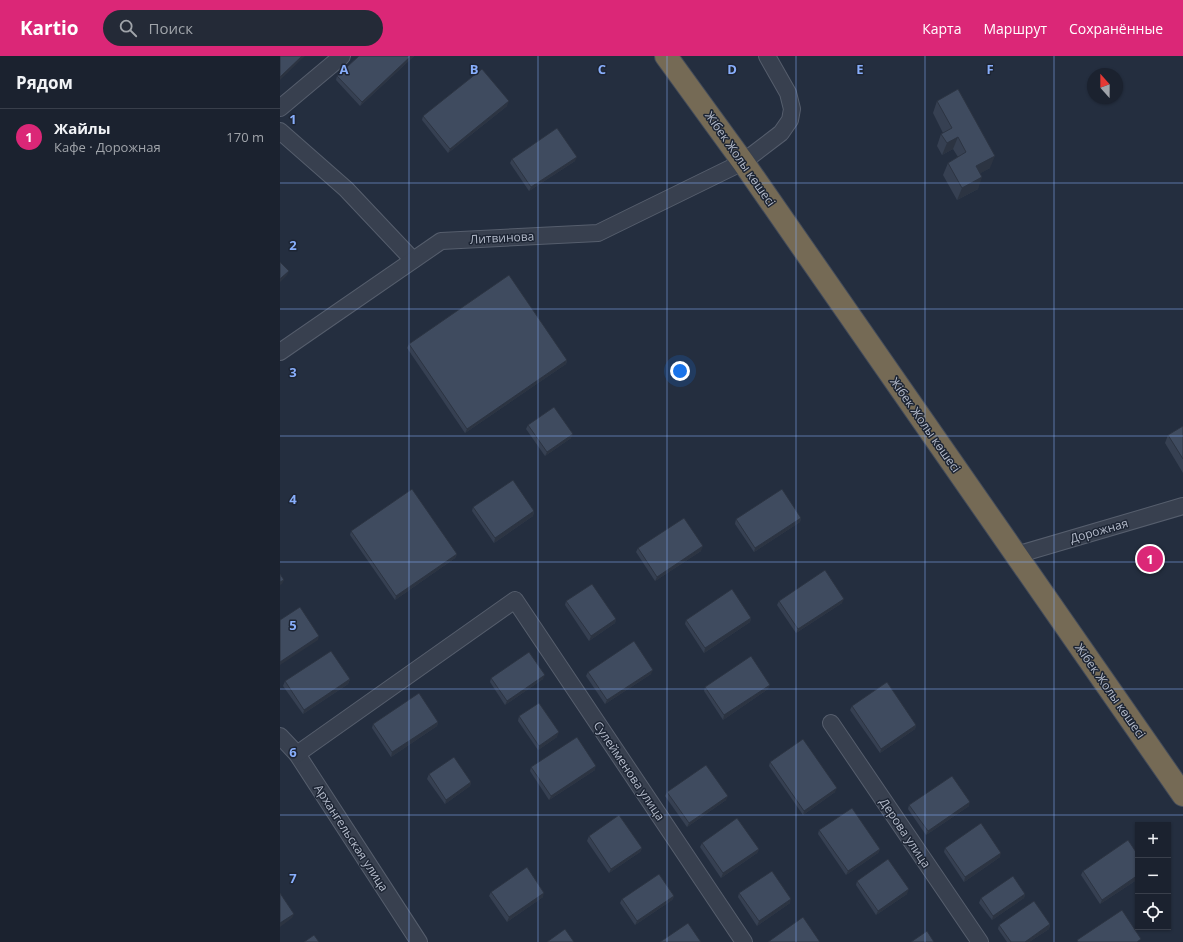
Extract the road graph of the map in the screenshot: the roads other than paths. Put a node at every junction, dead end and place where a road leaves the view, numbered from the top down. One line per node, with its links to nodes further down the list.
1 (342, 56): 4 (street)
2 (666, 56): 6 (highway, Жібек Жолы көшесі)
3 (767, 56): 6 (street, Литвинова)
4 (280, 108)
5 (280, 131): 7 (street)
6 (742, 162): 7 (street, Литвинова); 10 (highway, Жібек Жолы көшесі)
7 (413, 260): 8 (street, Литвинова)
8 (280, 352)
9 (1183, 506): 10 (street, Дорожная)
10 (1016, 555): 14 (highway, Жібек Жолы көшесі)
11 (831, 723): 17 (street, Дерова улица)
12 (280, 736): 13 (street, Архангельская улица)
13 (297, 754): 15 (street, Архангельская улица); 16 (street, Сулейменова улица)
14 (1183, 795)
15 (418, 942)
16 (744, 942)
17 (980, 942)

